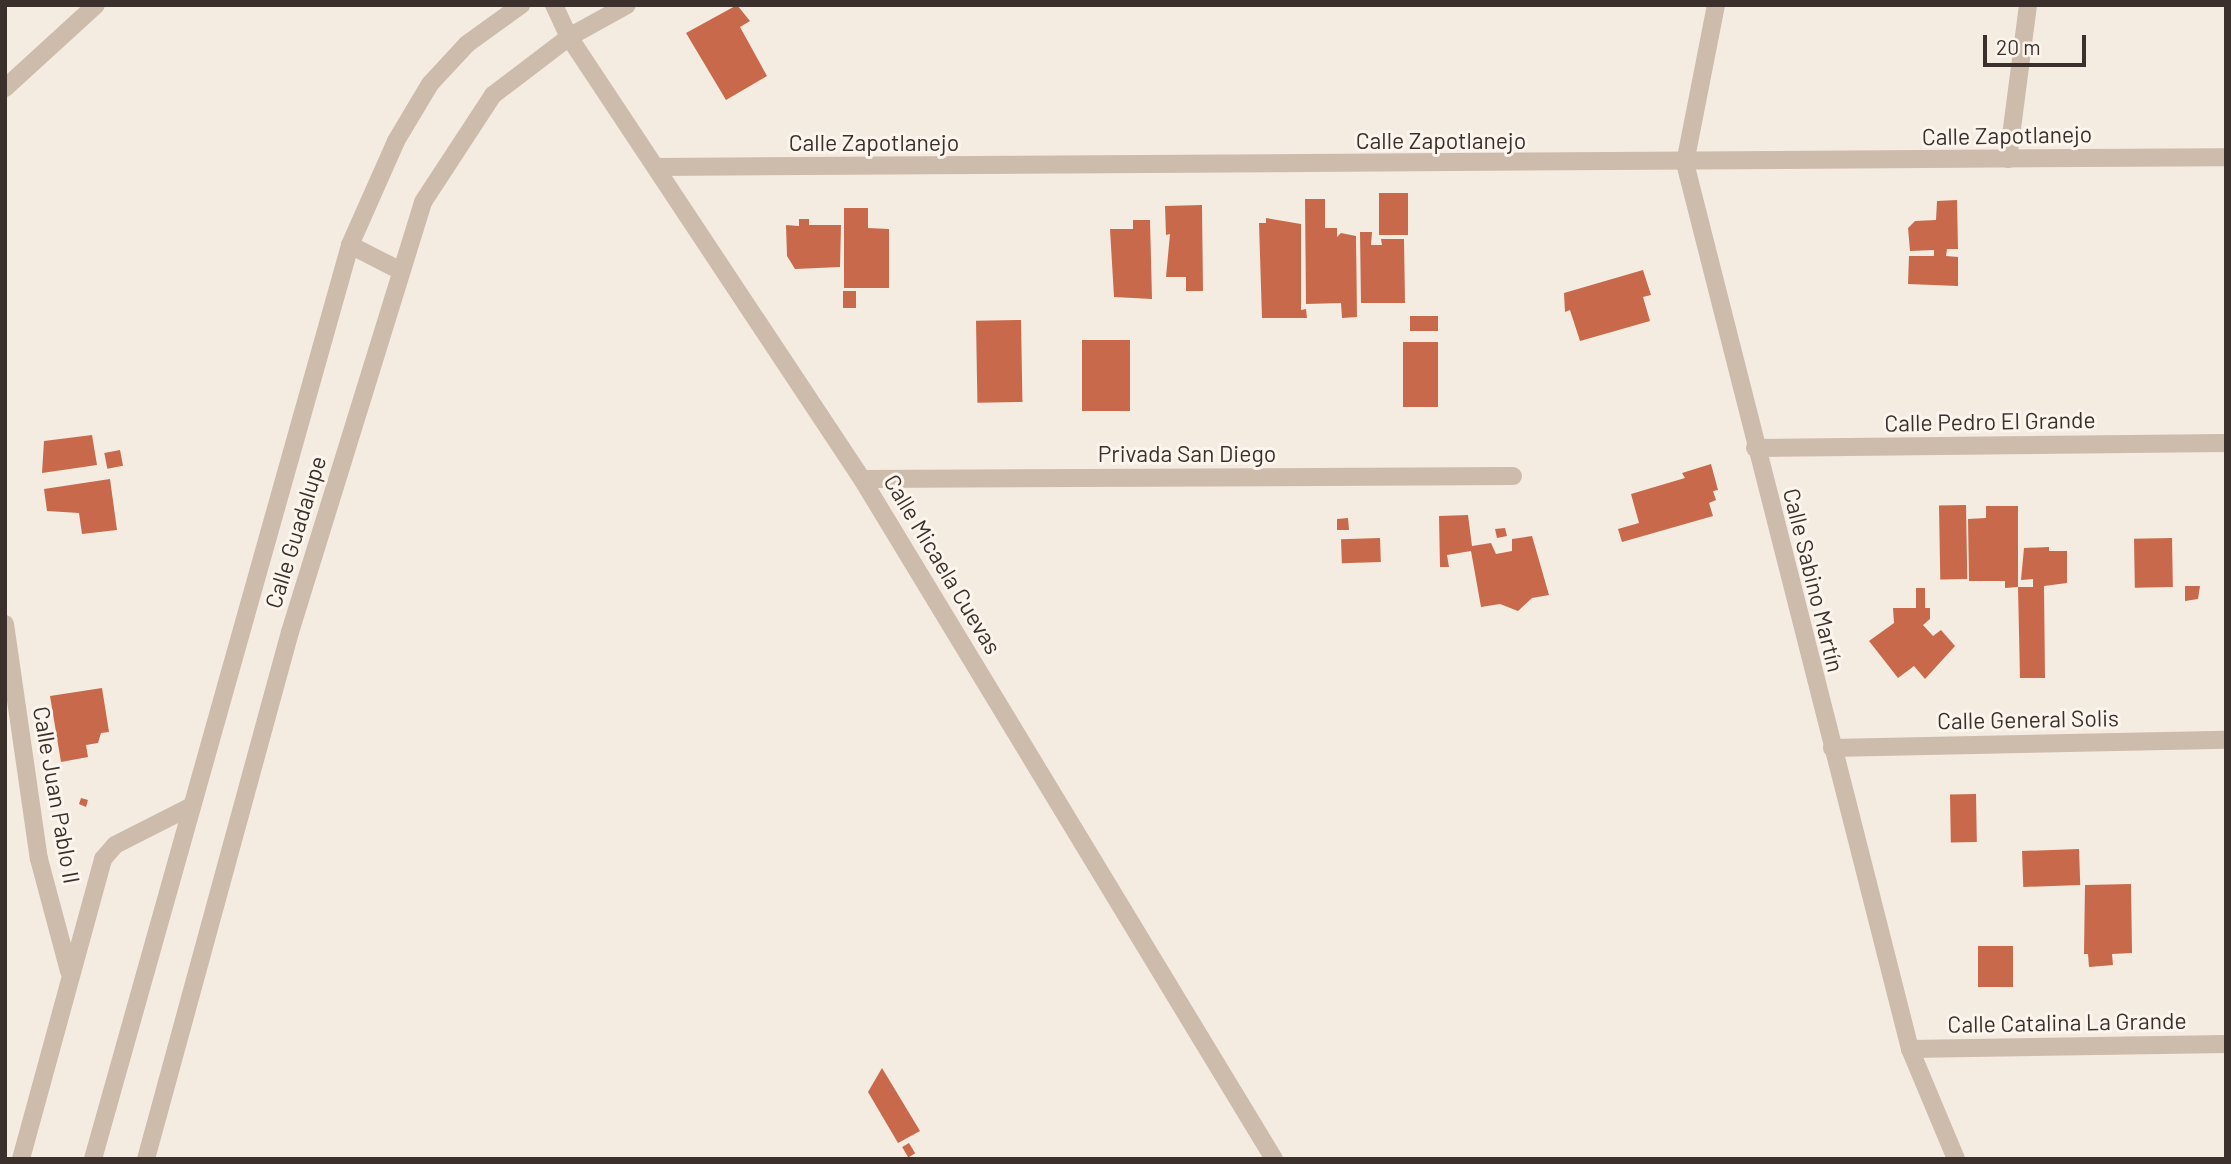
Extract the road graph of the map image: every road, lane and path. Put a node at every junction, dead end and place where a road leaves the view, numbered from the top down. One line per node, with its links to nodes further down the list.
1 (96, 5): 8 (street)
2 (521, 5): 13 (street, Calle Guadalupe)
3 (554, 5): 7 (street, Calle Micaela Cuevas)
4 (627, 5): 7 (street, Calle Guadalupe)
5 (1716, 5): 11 (street, Calle Sabino Martín)
6 (2028, 5): 10 (street)
7 (569, 37): 12 (street, Calle Micaela Cuevas); 14 (street, Calle Guadalupe)
8 (5, 88)
9 (2226, 157): 10 (street, Calle Zapotlanejo)
10 (2008, 159): 11 (street, Calle Zapotlanejo)
11 (1685, 163): 12 (street, Calle Zapotlanejo); 16 (street, Calle Sabino Martín)
12 (656, 167): 18 (street, Calle Micaela Cuevas)
13 (350, 245): 14 (street); 22 (street, Calle Guadalupe)
14 (401, 271): 28 (street, Calle Guadalupe)
15 (2226, 443): 16 (street, Calle Pedro El Grande)
16 (1755, 448): 21 (street, Calle Sabino Martín)
17 (1513, 476): 18 (street, Privada San Diego)
18 (862, 479): 29 (street, Calle Micaela Cuevas)
19 (5, 624): 23 (street, Calle Juan Pablo II)
20 (2226, 740): 21 (street, Calle General Solis)
21 (1832, 748): 25 (street, Calle Sabino Martín)
22 (190, 807): 23 (street, Calle Juan Pablo II); 27 (street, Calle Guadalupe)
23 (69, 972): 26 (street, Calle Juan Pablo II)
24 (2226, 1044): 25 (street, Calle Catalina La Grande)
25 (1910, 1049): 30 (street, Calle Sabino Martín)
26 (20, 1159)
27 (93, 1159)
28 (146, 1159)
29 (1274, 1159)
30 (1956, 1159)

